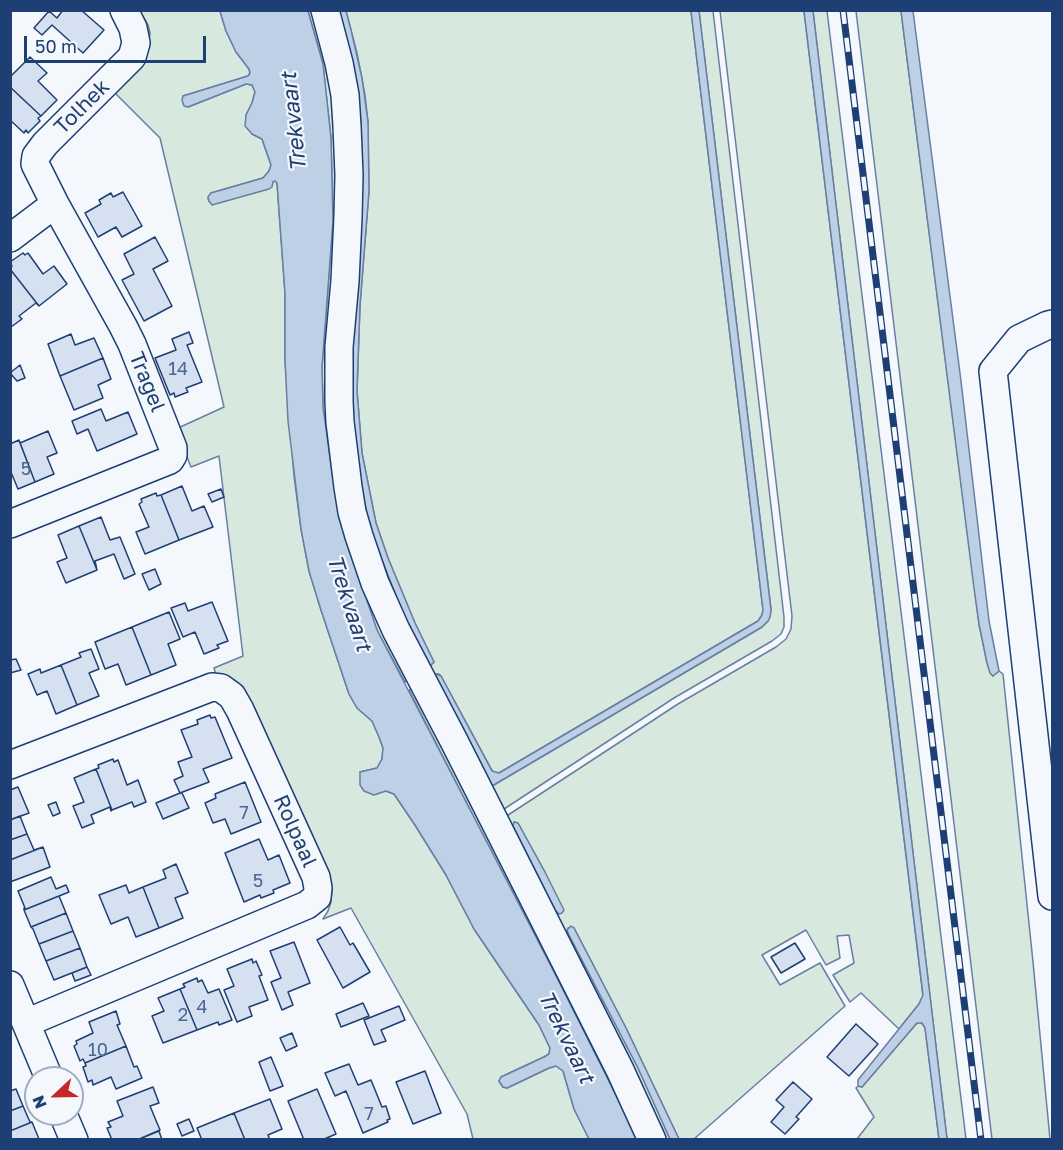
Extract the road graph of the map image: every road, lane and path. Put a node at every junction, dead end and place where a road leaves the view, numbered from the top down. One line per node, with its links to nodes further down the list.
1 (124, 10): 3 (street, Tolhek)
2 (325, 10): 14 (street)
3 (55, 204): 4 (street); 6 (street, Tragel)
4 (10, 238)
5 (1053, 324): 8 (street)
6 (10, 524)
7 (10, 765): 10 (street, Rolpaal)
8 (1053, 896)
9 (10, 986): 10 (street)
10 (26, 1023): 11 (street)
11 (44, 1066)
12 (68, 1126): 13 (street)
13 (74, 1140)
14 (652, 1140)

